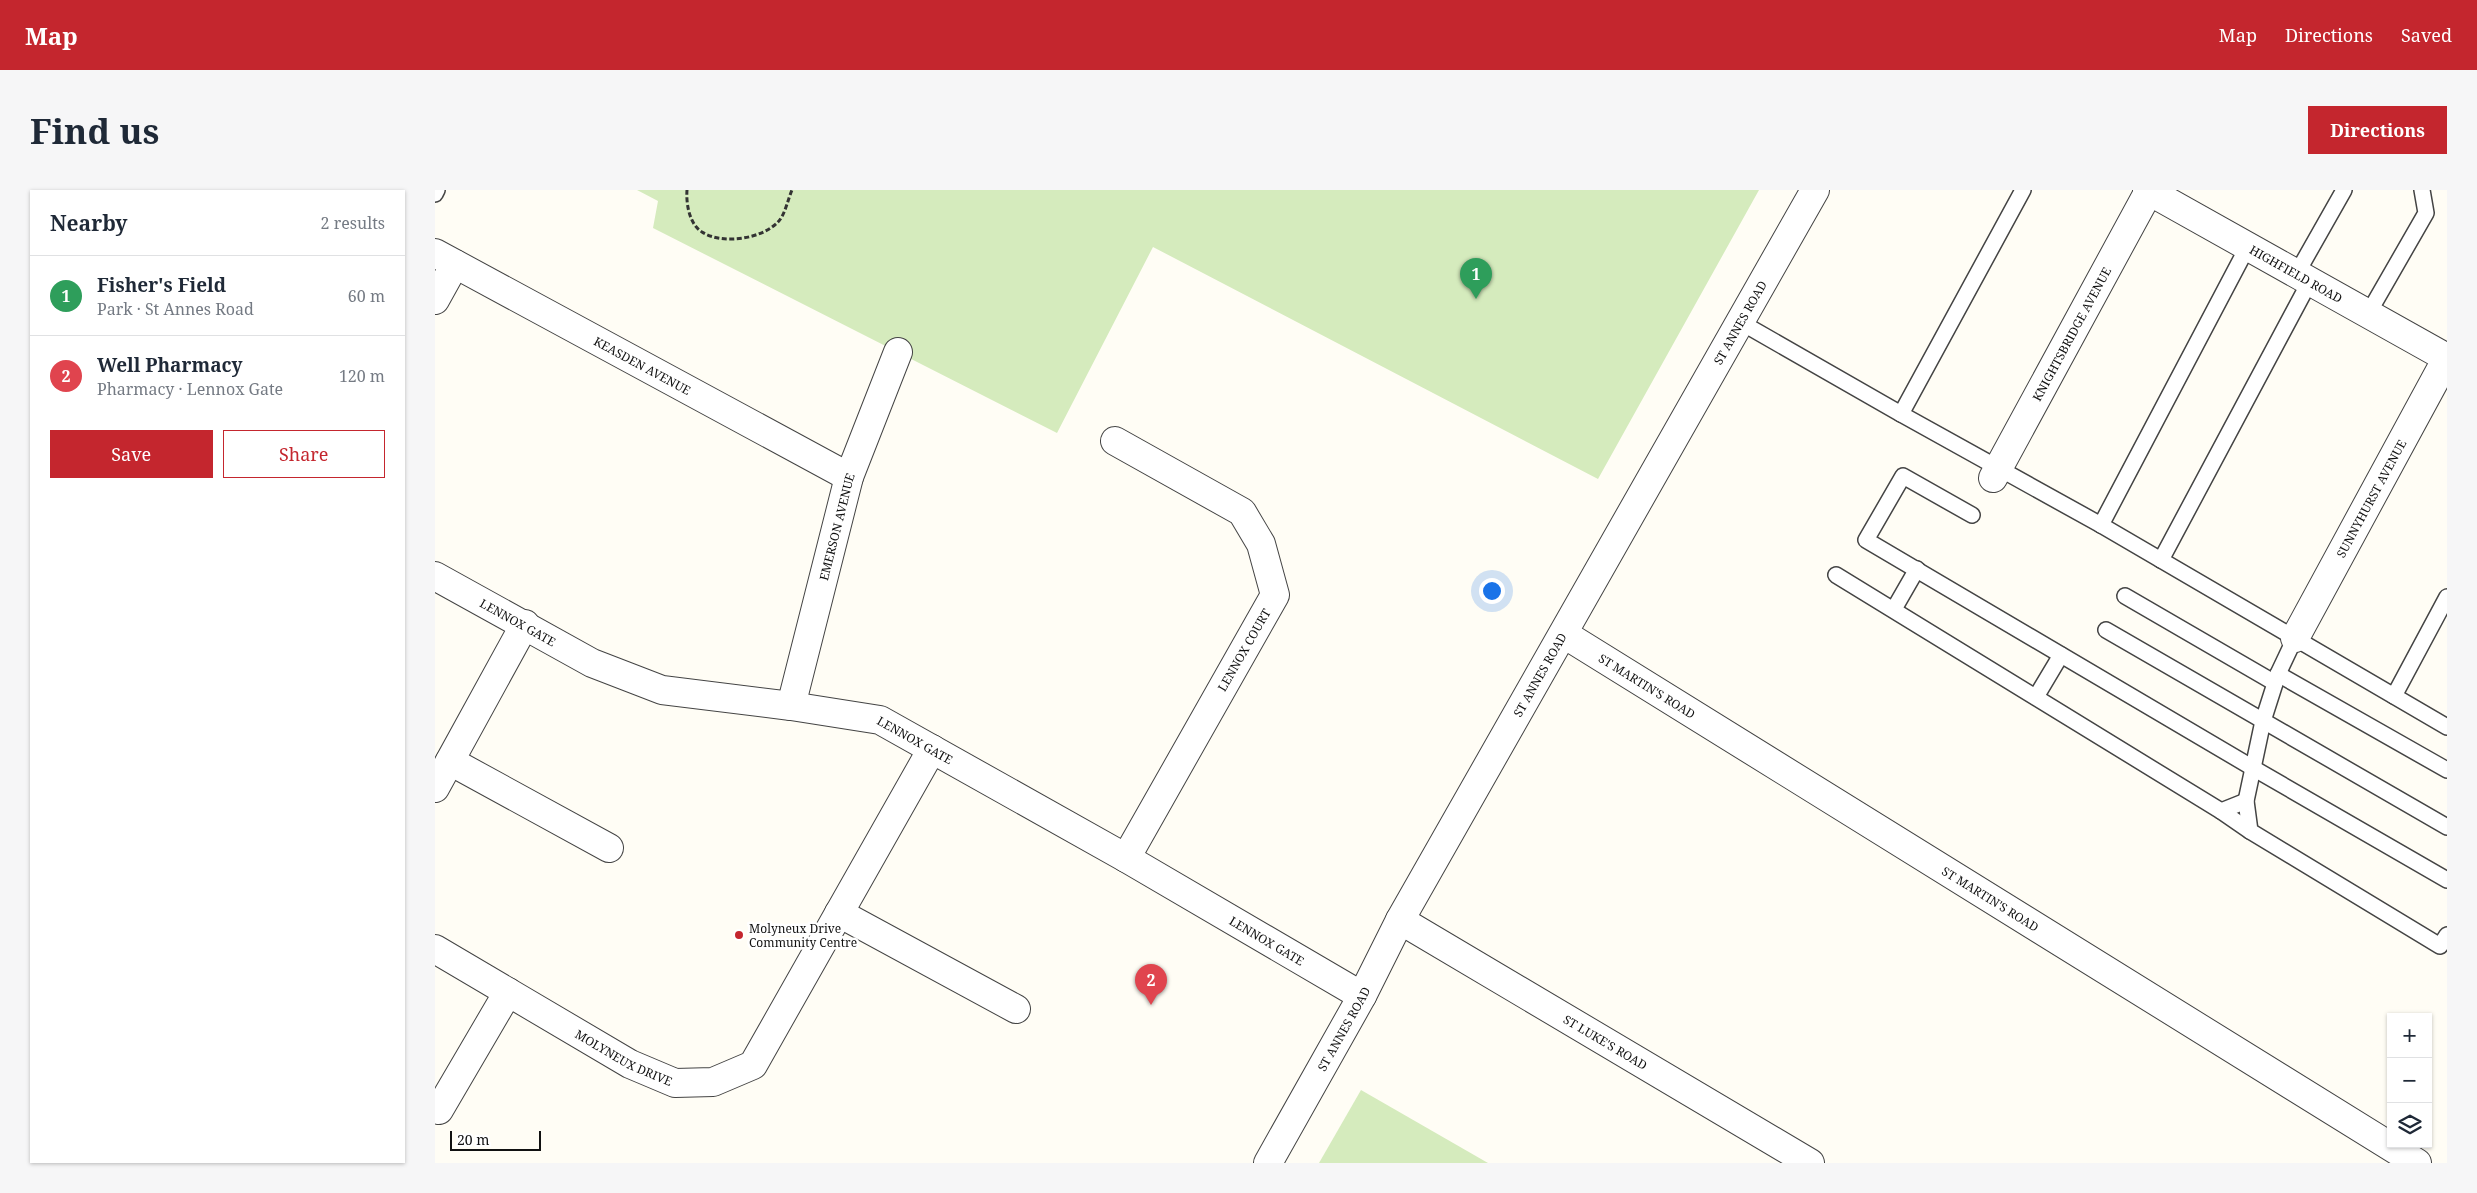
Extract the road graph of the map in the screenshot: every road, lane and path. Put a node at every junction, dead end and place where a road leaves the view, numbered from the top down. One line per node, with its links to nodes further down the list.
1 (437, 190): 9 (lane)
2 (687, 190): 3 (path)
3 (792, 190)
4 (1815, 190): 15 (street, ST ANNES ROAD)
5 (2023, 190): 18 (lane)
6 (2343, 190): 12 (lane)
7 (2422, 190): 14 (lane)
8 (2148, 191): 10 (street, HIGHFIELD ROAD); 20 (street, KNIGHTSBRIDGE AVENUE)
9 (435, 194)
10 (2248, 246): 12 (street, HIGHFIELD ROAD); 23 (lane)
11 (445, 259): 13 (street); 21 (street, KEASDEN AVENUE)
12 (2304, 277): 14 (street, HIGHFIELD ROAD); 24 (lane)
13 (435, 300)
14 (2368, 314): 17 (street, HIGHFIELD ROAD)
15 (1742, 323): 18 (lane); 33 (street, ST ANNES ROAD)
16 (898, 352): 21 (street, EMERSON AVENUE)
17 (2447, 358): 34 (street, SUNNYHURST AVENUE)
18 (1901, 414): 20 (lane)
19 (1115, 441): 52 (street, LENNOX COURT)
20 (1996, 473): 23 (lane)
21 (849, 477): 39 (street, EMERSON AVENUE)
22 (1972, 515): 25 (lane)
23 (2101, 525): 24 (lane)
24 (2161, 560): 34 (lane)
25 (1917, 569): 30 (lane); 35 (lane)
26 (1835, 575): 30 (lane)
27 (435, 576): 31 (street, LENNOX GATE)
28 (2125, 596): 36 (lane)
29 (2447, 597): 37 (lane)
30 (1893, 609): 38 (lane)
31 (525, 624): 39 (street, LENNOX GATE); 43 (street)
32 (2106, 630): 40 (lane)
33 (1565, 634): 55 (street, ST ANNES ROAD); 64 (street, ST MARTIN'S ROAD)
34 (2295, 638): 36 (lane); 37 (lane)
35 (2061, 655): 38 (lane); 44 (lane)
36 (2277, 679): 40 (lane); 45 (lane)
37 (2394, 696): 41 (lane)
38 (2036, 697): 48 (lane)
39 (791, 706): 42 (street, LENNOX GATE)
40 (2263, 721): 44 (lane); 49 (lane)
41 (2447, 727)
42 (932, 749): 52 (street, LENNOX GATE); 54 (street, MOLYNEUX DRIVE)
43 (450, 761): 46 (street); 51 (street)
44 (2253, 768): 47 (lane); 53 (lane)
45 (2447, 770)
46 (435, 788)
47 (2246, 801): 48 (lane); 50 (lane)
48 (2221, 811): 50 (lane)
49 (2447, 827)
50 (2250, 831): 56 (lane)
51 (609, 848)
52 (1127, 858): 59 (street, LENNOX GATE)
53 (2447, 880)
54 (839, 913): 58 (street, MOLYNEUX DRIVE); 60 (street)
55 (1400, 920): 59 (street, ST ANNES ROAD); 63 (street, ST LUKE'S ROAD)
56 (2447, 935)
57 (435, 948): 58 (street, MOLYNEUX DRIVE)
58 (508, 992): 61 (street)
59 (1362, 996): 62 (street, ST ANNES ROAD)
60 (1016, 1009)
61 (439, 1110)
62 (1268, 1163)
63 (1810, 1163)
64 (2417, 1163)

